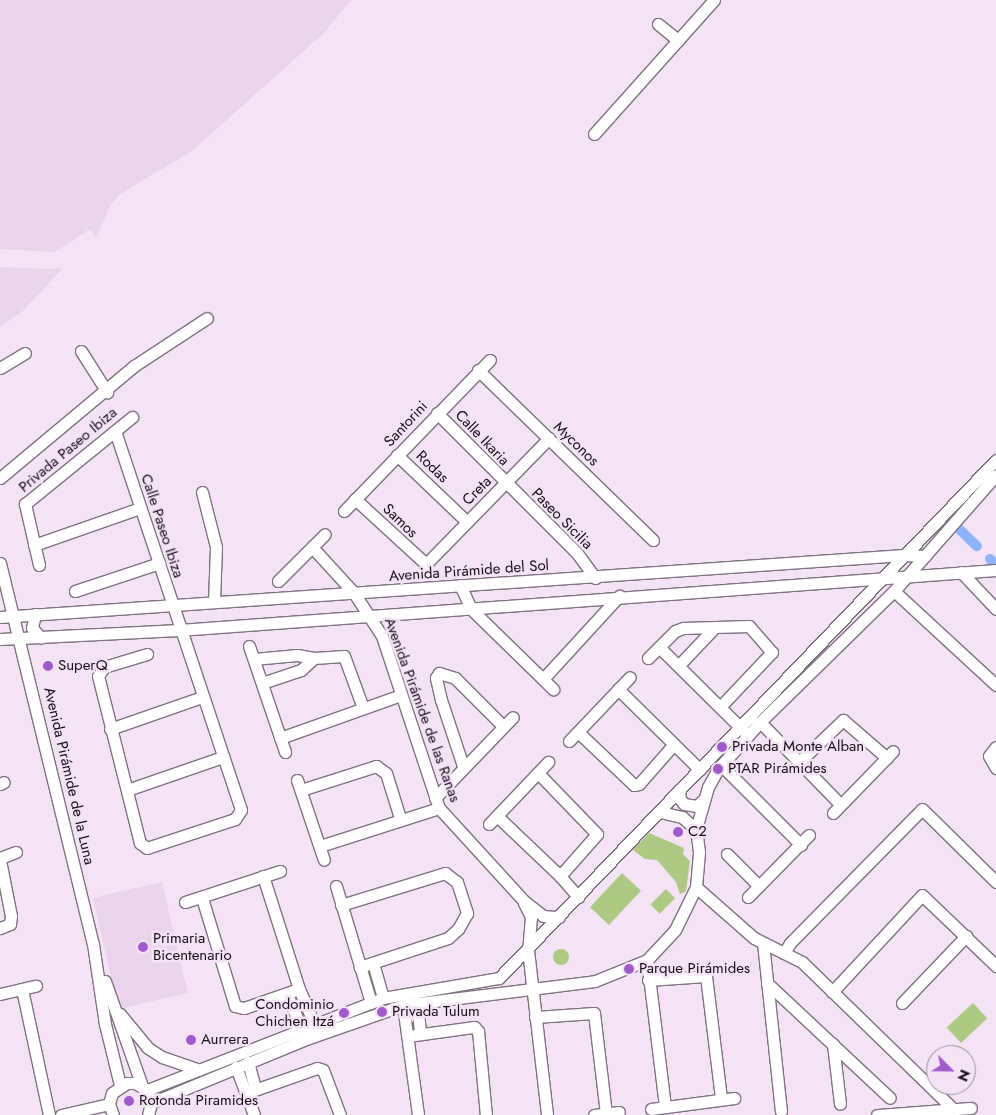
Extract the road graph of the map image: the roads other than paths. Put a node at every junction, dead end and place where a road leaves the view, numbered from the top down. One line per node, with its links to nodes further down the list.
1 (714, 0): 3 (street)
2 (658, 24): 3 (street)
3 (678, 40): 4 (street)
4 (594, 134)
5 (207, 318): 11 (street)
6 (81, 351): 11 (street)
7 (24, 353): 9 (street)
8 (490, 360): 10 (street, Santorini)
9 (0, 368)
10 (478, 370): 12 (street, Santorini); 15 (street, Myconos)
11 (107, 392): 19 (street)
12 (437, 413): 16 (street, Santorini); 20 (street, Calle Ikaria)
13 (132, 417): 14 (street, Privada Paseo Ibiza)
14 (115, 431): 23 (street, Calle Paseo Ibiza); 29 (street, Privada Paseo Ibiza)
15 (548, 438): 20 (street, Creta); 28 (street, Myconos)
16 (397, 455): 22 (street, Santorini); 26 (street, Rodas)
17 (996, 460): 25 (street)
18 (996, 475): 25 (street)
19 (0, 478)
20 (505, 484): 26 (street, Creta); 41 (street, Paseo Sicilia)
21 (202, 492): 50 (street)
22 (355, 499): 24 (street, Santorini); 35 (street, Samos)
23 (140, 508): 29 (street); 34 (street, Calle Paseo Ibiza)
24 (344, 511)
25 (948, 515): 31 (street); 32 (street)
26 (467, 522): 35 (street, Creta)
27 (325, 534): 30 (street)
28 (653, 540)
29 (34, 545): 36 (street, Privada Paseo Ibiza)
30 (312, 547): 43 (street); 47 (street, Avenida Pirámide de las Ranas)
31 (904, 554): 32 (street, Avenida Pirámide del Sol); 39 (street, Avenida Pirámide del Sol); 42 (street)
32 (925, 556): 40 (street)
33 (0, 563): 55 (street, Avenida Pirámide de la Luna)
34 (159, 563): 45 (street); 51 (street, Calle Paseo Ibiza)
35 (426, 564)
36 (39, 565)
37 (996, 570): 38 (street)
38 (961, 572): 40 (street); 53 (street)
39 (658, 574): 41 (street, Avenida Pirámide del Sol); 48 (street)
40 (908, 576): 42 (street); 46 (street)
41 (595, 578): 44 (street, Avenida Pirámide del Sol)
42 (882, 578): 48 (street); 83 (street)
43 (278, 581)
44 (460, 585): 47 (street, Avenida Pirámide del Sol); 52 (street)
45 (75, 591)
46 (894, 591): 73 (street); 81 (street)
47 (354, 593): 50 (street, Avenida Pirámide del Sol); 56 (street, Avenida Pirámide de las Ranas)
48 (661, 594): 49 (street)
49 (619, 596): 52 (street); 71 (street)
50 (214, 601): 51 (street, Avenida Pirámide del Sol)
51 (171, 604): 54 (street, Avenida Pirámide del Sol); 59 (street, Calle Paseo Ibiza)
52 (471, 608): 56 (street); 71 (street)
53 (996, 609)
54 (35, 614): 55 (street, Avenida Pirámide del Sol); 61 (street)
55 (14, 616): 57 (street, Avenida Pirámide del Sol); 60 (street, Avenida Pirámide de la Luna)
56 (372, 616): 59 (street); 76 (street, Avenida Pirámide de las Ranas)
57 (0, 617)
58 (715, 627): 64 (street); 69 (street); 78 (street)
59 (179, 630): 61 (street); 77 (street, Calle Paseo Ibiza)
60 (21, 638): 61 (street); 62 (street); 132 (street, Avenida Pirámide de la Luna)
61 (41, 638)
62 (0, 639)
63 (249, 646): 68 (street)
64 (659, 647): 67 (street); 69 (street)
65 (147, 654): 84 (street)
66 (314, 658): 68 (street); 72 (street); 79 (street)
67 (648, 658)
68 (254, 660): 72 (street)
69 (679, 665): 78 (street)
70 (630, 678): 75 (street)
71 (543, 679): 74 (street)
72 (262, 683): 86 (street)
73 (996, 684)
74 (554, 689)
75 (618, 689): 85 (street); 88 (street)
76 (401, 695): 79 (street); 102 (street, Avenida Pirámide de las Ranas)
77 (202, 697): 84 (street); 91 (street, Calle Paseo Ibiza)
78 (720, 706): 83 (street)
79 (363, 708): 86 (street)
80 (513, 716): 82 (street)
81 (760, 722): 83 (street); 93 (street)
82 (502, 726): 95 (street); 95 (street)
83 (741, 727): 94 (street); 97 (street)
84 (110, 729): 99 (street)
85 (578, 732): 87 (street); 88 (street)
86 (280, 738): 90 (street)
87 (569, 741)
88 (674, 744): 97 (street)
89 (996, 747): 96 (street)
90 (285, 752)
91 (223, 757): 99 (street); 99 (street, Calle Paseo Ibiza)
92 (548, 762): 98 (street)
93 (799, 762): 93 (street)
94 (721, 765): 101 (street); 109 (street)
95 (463, 766): 102 (street)
96 (996, 768)
97 (700, 770): 100 (street)
98 (538, 773): 104 (street); 117 (street)
99 (127, 790)
100 (679, 790): 101 (street); 103 (street)
101 (703, 800): 107 (street)
102 (437, 803): 105 (street); 126 (street, Avenida Pirámide de las Ranas)
103 (660, 812): 107 (street); 124 (street)
104 (498, 816): 106 (street); 117 (street)
105 (400, 818): 110 (street); 110 (street)
106 (488, 824)
107 (696, 829): 121 (street)
108 (809, 836): 109 (street)
109 (801, 845): 120 (street)
110 (320, 846): 114 (street)
111 (16, 852): 113 (street)
112 (727, 854): 120 (street)
113 (0, 859): 129 (street)
114 (324, 860)
115 (280, 871): 116 (street)
116 (262, 876): 123 (street); 144 (street)
117 (560, 876): 124 (street)
118 (996, 882): 134 (street)
119 (336, 886): 127 (street)
120 (759, 886): 122 (street)
121 (696, 887): 131 (street); 135 (street)
122 (748, 897)
123 (202, 898): 125 (street); 148 (street)
124 (578, 898): 128 (street)
125 (185, 902)
126 (524, 902): 128 (street, Avenida Pirámide de las Ranas); 133 (street, Avenida Pirámide de las Ranas)
127 (341, 905): 136 (street); 138 (street)
128 (559, 917): 133 (street)
129 (0, 928)
130 (966, 936): 137 (street); 145 (street); 152 (street)
131 (763, 943): 134 (street); 140 (street)
132 (93, 944): 150 (street, Avenida Pirámide de la Luna); 162 (street, Avenida Pirámide de la Luna)
133 (528, 950): 142 (street, Avenida Pirámide de las Ranas); 146 (street)
134 (784, 952): 145 (street)
135 (647, 960): 139 (street); 142 (street)
136 (373, 963): 138 (street); 146 (street)
137 (996, 966)
138 (360, 967): 149 (street)
139 (648, 978): 167 (street); 170 (street)
140 (767, 983): 158 (street); 175 (street)
141 (36, 986): 143 (street)
142 (532, 987): 151 (street); 154 (street, Avenida Pirámide de las Ranas)
143 (22, 989): 147 (street); 179 (street)
144 (299, 989): 148 (street); 155 (street)
145 (832, 992): 174 (street)
146 (382, 993): 149 (street)
147 (0, 994)
148 (287, 994): 157 (street)
149 (370, 997): 155 (street)
150 (111, 1000): 161 (street); 163 (street, Avenida Pirámide de la Luna)
151 (417, 1003): 153 (street); 156 (street)
152 (902, 1003)
153 (403, 1006): 155 (street); 156 (street)
154 (534, 1013): 178 (street); 186 (street, Avenida Pirámide de las Ranas)
155 (317, 1029): 157 (street)
156 (414, 1032): 184 (street); 185 (street)
157 (304, 1034): 159 (street); 161 (street)
158 (833, 1044): 166 (street); 169 (street)
159 (248, 1062): 160 (street); 164 (street)
160 (236, 1067): 164 (street); 168 (street)
161 (199, 1070): 163 (street)
162 (120, 1085): 163 (street); 172 (street)
163 (144, 1088): 168 (street, Avenida Pirámide de la Luna)
164 (249, 1088): 182 (street); 183 (street)
165 (734, 1098): 167 (street)
166 (890, 1098)
167 (721, 1099): 170 (street)
168 (151, 1103): 181 (street)
169 (840, 1104)
170 (665, 1107): 173 (street)
171 (970, 1108): 174 (street)
172 (111, 1109): 180 (street)
173 (652, 1109)
174 (953, 1109): 177 (street)
175 (781, 1111)
176 (619, 1112): 178 (street)
177 (936, 1112): 188 (street)
178 (606, 1114): 187 (street)
179 (49, 1115)
180 (60, 1115)
181 (148, 1115)
182 (254, 1115)
183 (340, 1115)
184 (418, 1115)
185 (486, 1115)
186 (547, 1115)
187 (594, 1115)
188 (879, 1115)

